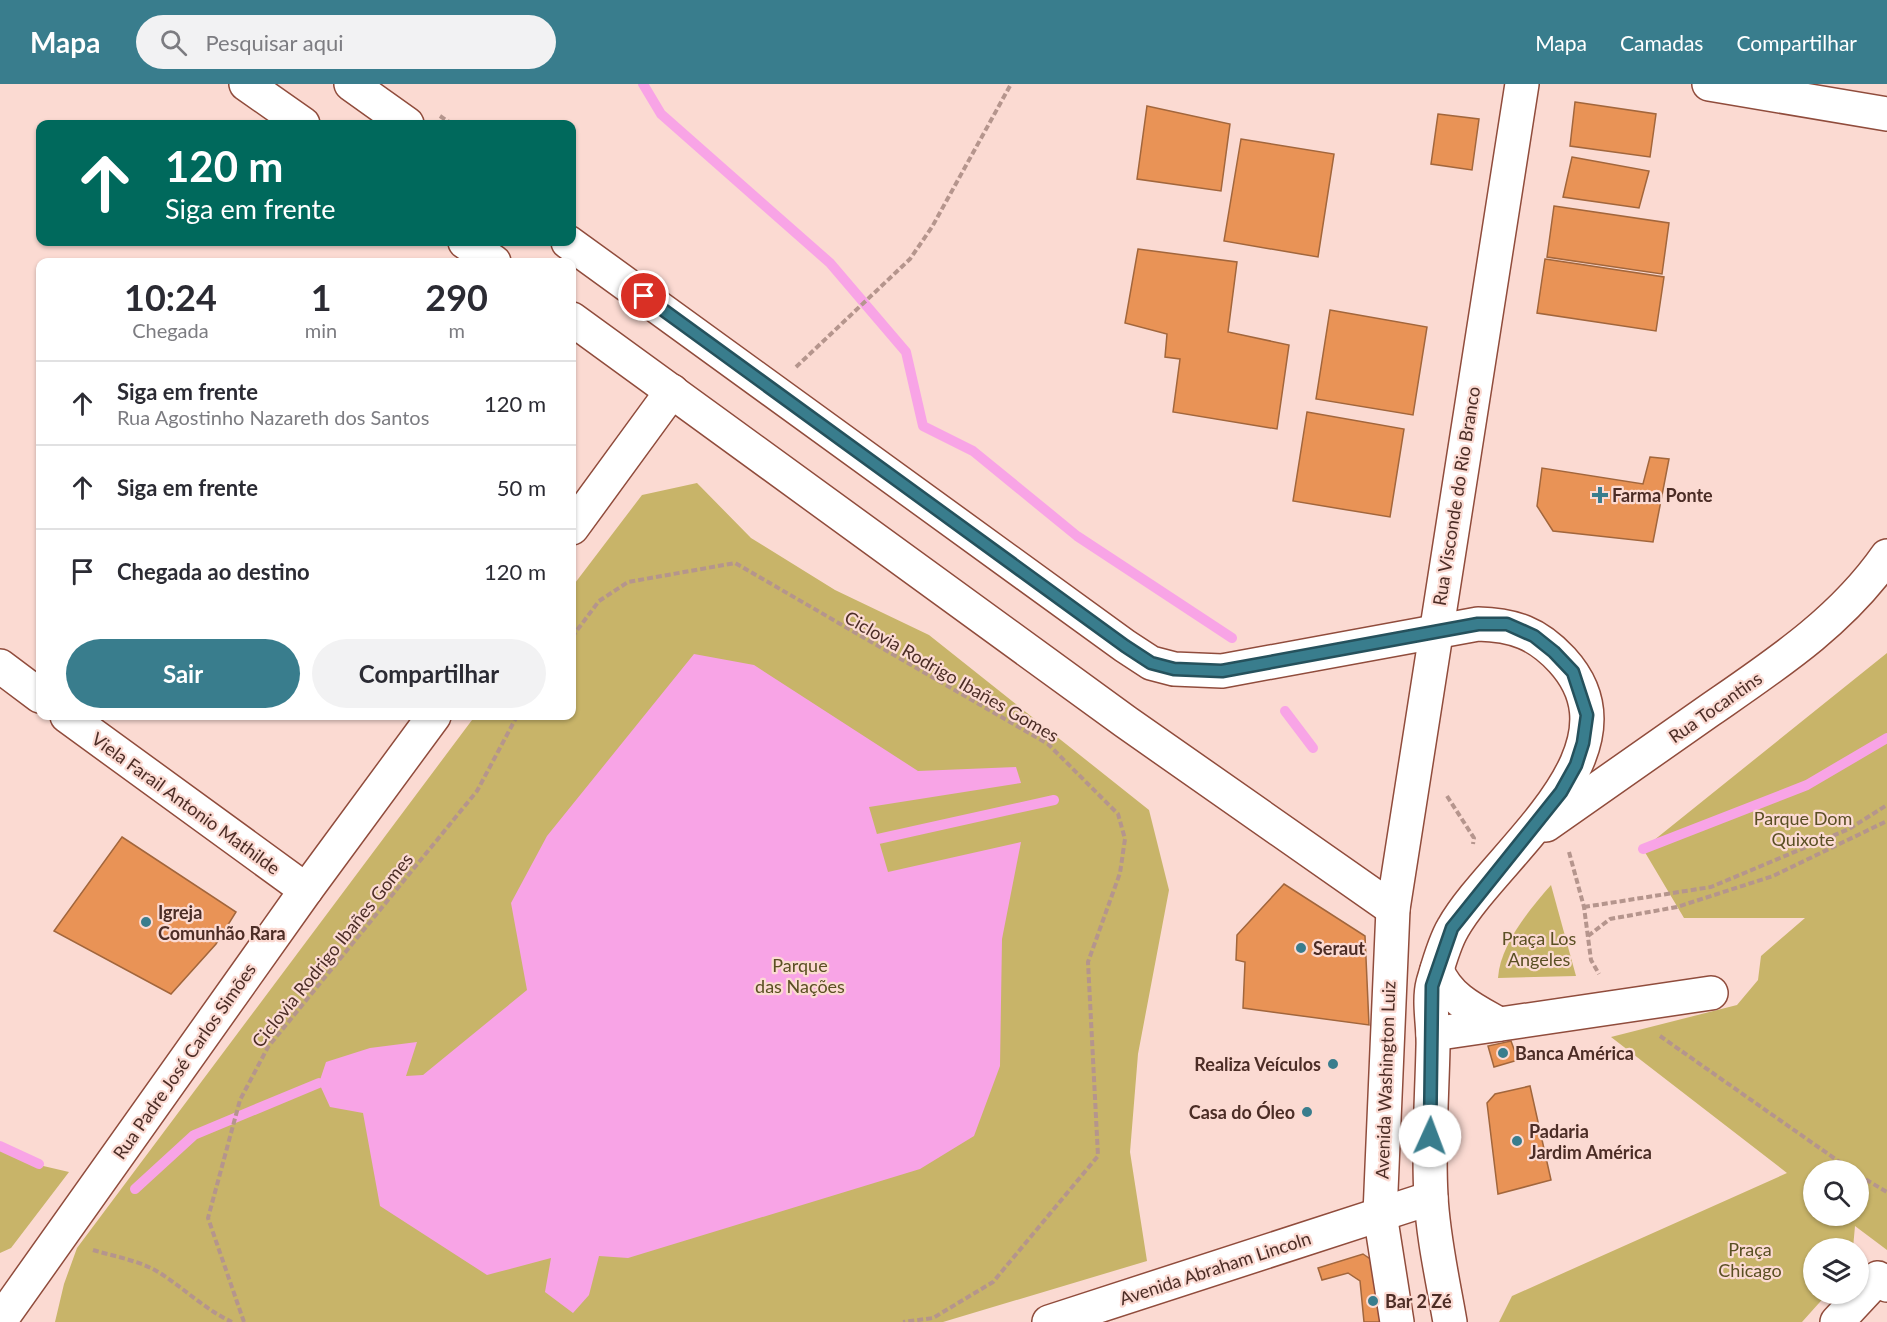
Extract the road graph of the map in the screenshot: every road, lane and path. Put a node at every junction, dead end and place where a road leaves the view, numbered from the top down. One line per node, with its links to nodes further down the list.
1 (246, 84): 7 (main road)
2 (351, 84): 8 (main road)
3 (1011, 84): 13 (path)
4 (1522, 84): 17 (main road, Rua Visconde do Rio Branco)
5 (1709, 84): 6 (main road)
6 (1887, 114)
7 (297, 120)
8 (401, 120)
9 (471, 246): 11 (main road)
10 (574, 246): 17 (main road)
11 (488, 258)
12 (576, 322): 14 (main road)
13 (792, 371)
14 (672, 391): 15 (main road); 32 (main road)
15 (576, 523)
16 (1887, 556): 27 (main road, Rua Tocantins)
17 (1435, 630): 24 (main road, Rua Visconde do Rio Branco); 27 (main road)
18 (576, 632): 49 (path, Ciclovia Rodrigo Ibañes Gomes)
19 (0, 666): 20 (main road)
20 (36, 693)
21 (72, 720): 30 (main road, Viela Farail Antonio Mathilde)
22 (431, 720): 30 (main road, Rua Padre José Carlos Simões)
23 (516, 720): 48 (path, Ciclovia Rodrigo Ibañes Gomes)
24 (1414, 769): 29 (path); 32 (main road, Rua Visconde do Rio Branco)
25 (1887, 805): 31 (path)
26 (1887, 820): 33 (path)
27 (1525, 840): 29 (main road)
28 (1568, 851): 31 (path)
29 (1495, 874): 34 (main road)
30 (306, 890): 46 (main road, Rua Padre José Carlos Simões)
31 (1584, 908): 33 (path)
32 (1393, 909): 43 (main road, Avenida Washington Luiz)
33 (1588, 936): 36 (path)
34 (1437, 970): 37 (main road); 38 (main road)
35 (1711, 993): 36 (main road)
36 (1618, 1006): 37 (main road); 39 (path)
37 (1499, 1024): 38 (main road)
38 (1433, 1034): 42 (main road)
39 (1837, 1160)
40 (1869, 1181): 41 (path)
41 (1887, 1192)
42 (1431, 1198): 43 (main road, Avenida Abraham Lincoln); 52 (main road)
43 (1380, 1214): 50 (main road, Avenida Abraham Lincoln); 51 (main road, Avenida Washington Luiz)
44 (88, 1249): 47 (path)
45 (1882, 1281): 53 (main road)
46 (1, 1321)
47 (232, 1322)
48 (244, 1322)
49 (903, 1322)
50 (1049, 1322)
51 (1397, 1322)
52 (1450, 1322)
53 (1837, 1322)

